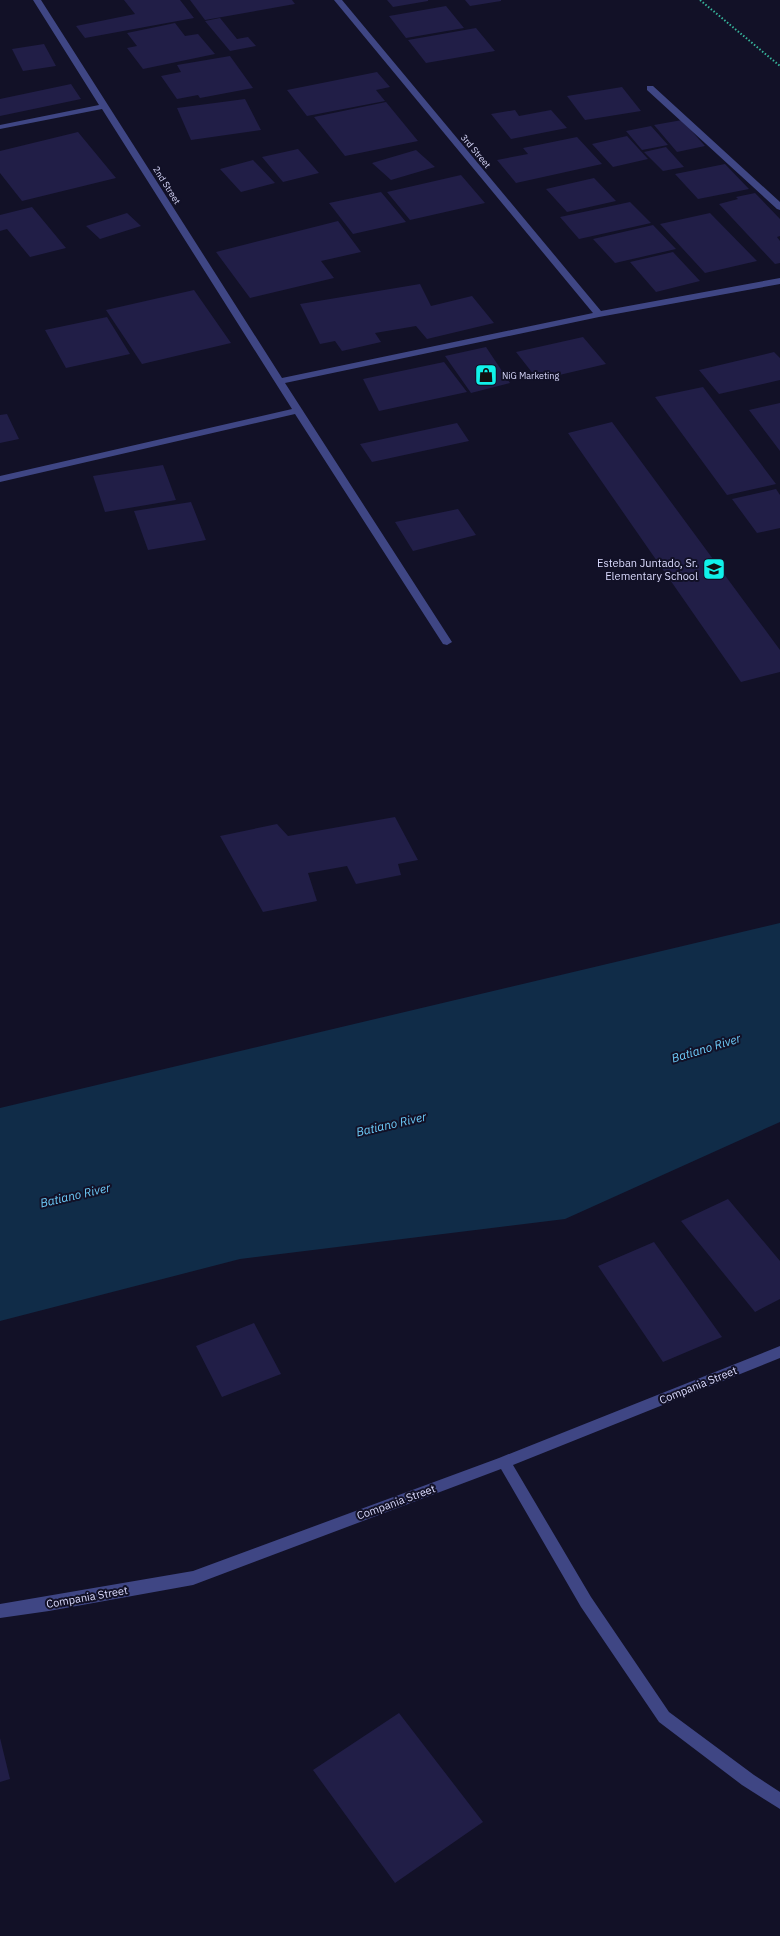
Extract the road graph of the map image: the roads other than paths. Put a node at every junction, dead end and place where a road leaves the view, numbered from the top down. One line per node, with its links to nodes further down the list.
1 (37, 0): 4 (street, 2nd Street)
2 (338, 0): 8 (street, 3rd Street)
3 (650, 88): 6 (street)
4 (105, 106): 5 (street); 9 (street, 2nd Street)
5 (0, 127)
6 (780, 207)
7 (780, 281): 8 (street)
8 (599, 314): 9 (street)
9 (279, 382): 10 (street, 2nd Street)
10 (298, 411): 11 (street); 12 (street, 2nd Street)
11 (0, 479)
12 (447, 642)
13 (780, 1352): 14 (street, Compania Street)
14 (504, 1462): 15 (street, Compania Street); 16 (street)
15 (0, 1610)
16 (780, 1801)

